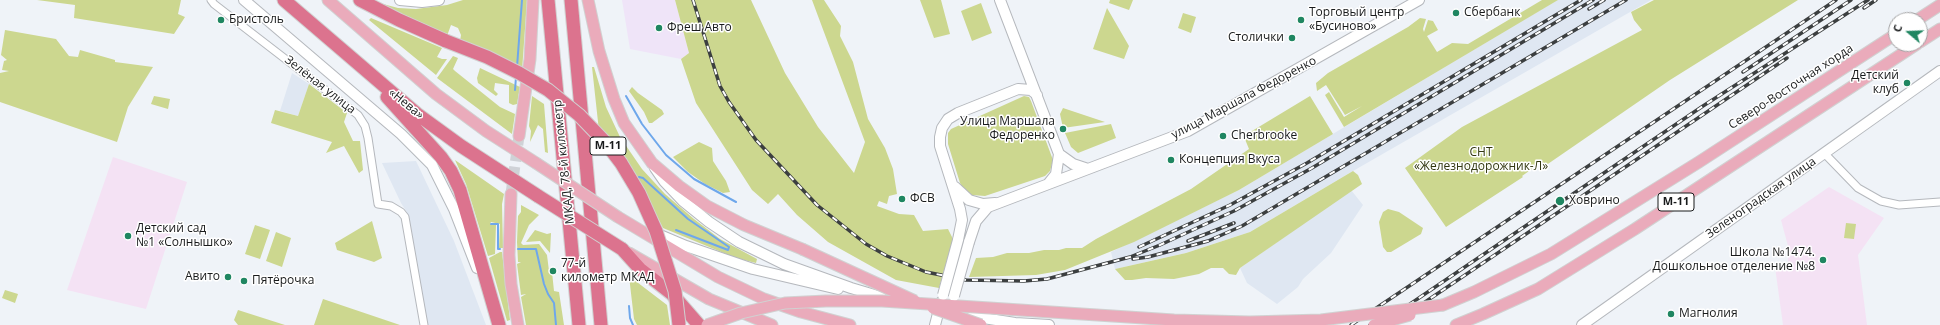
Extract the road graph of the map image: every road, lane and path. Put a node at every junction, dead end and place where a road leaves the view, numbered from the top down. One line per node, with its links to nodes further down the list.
1 (244, 0): 42 (street)
2 (284, 0): 20 (highway, «Нева»)
3 (328, 0): 35 (main road, bridge)
4 (360, 0): 46 (highway, М-11, bridge)
5 (400, 0): 6 (street)
6 (439, 0)
7 (533, 0): 25 (main road)
8 (548, 0): 44 (highway, МКАД, 78-й километр)
9 (571, 0): 45 (highway, МКАД, 78-й километр)
10 (588, 0): 28 (main road)
11 (1000, 0): 21 (street)
12 (1419, 0): 29 (street, улица Маршала Федоренко)
13 (214, 1): 41 (street, Зелёная улица)
14 (1940, 5): 15 (main road)
15 (1928, 13)
16 (1940, 29): 17 (main road)
17 (1928, 37)
18 (1888, 39): 38 (main road, Северо-Восточная хорда / М-11)
19 (1905, 52): 55 (main road, М-11)
20 (348, 55): 36 (highway, «Нева», bridge); 42 (highway)
21 (1024, 64): 23 (street); 24 (street)
22 (1940, 71): 27 (street, Зеленоградская улица)
23 (1018, 89): 24 (street); 30 (street)
24 (1038, 95): 26 (street)
25 (519, 136)
26 (1059, 154): 29 (street); 31 (street)
27 (1825, 154): 34 (street); 56 (street, Зеленоградская улица)
28 (652, 163): 37 (street); 52 (main road, bridge)
29 (1088, 169): 31 (street, улица Маршала Федоренко)
30 (952, 182): 33 (street); 39 (street, bridge)
31 (1048, 184): 33 (street, улица Маршала Федоренко)
32 (511, 194): 43 (main road)
33 (997, 202): 40 (street, улица Маршала Федоренко, bridge)
34 (1940, 202)
35 (618, 217): 37 (street); 50 (main road)
36 (622, 249): 47 (highway); 49 (main road)
37 (873, 295): 39 (street)
38 (1443, 304): 48 (main road, bridge); 54 (main road, М-11, bridge)
39 (939, 310): 40 (street); 51 (street)
40 (965, 316): 53 (street)
41 (424, 325)
42 (498, 325)
43 (518, 325)
44 (579, 325)
45 (601, 325)
46 (679, 325)
47 (699, 325)
48 (707, 325)
49 (772, 325)
50 (850, 325)
51 (935, 325)
52 (981, 325)
53 (1049, 325)
54 (1374, 325)
55 (1456, 325)
56 (1582, 325)

